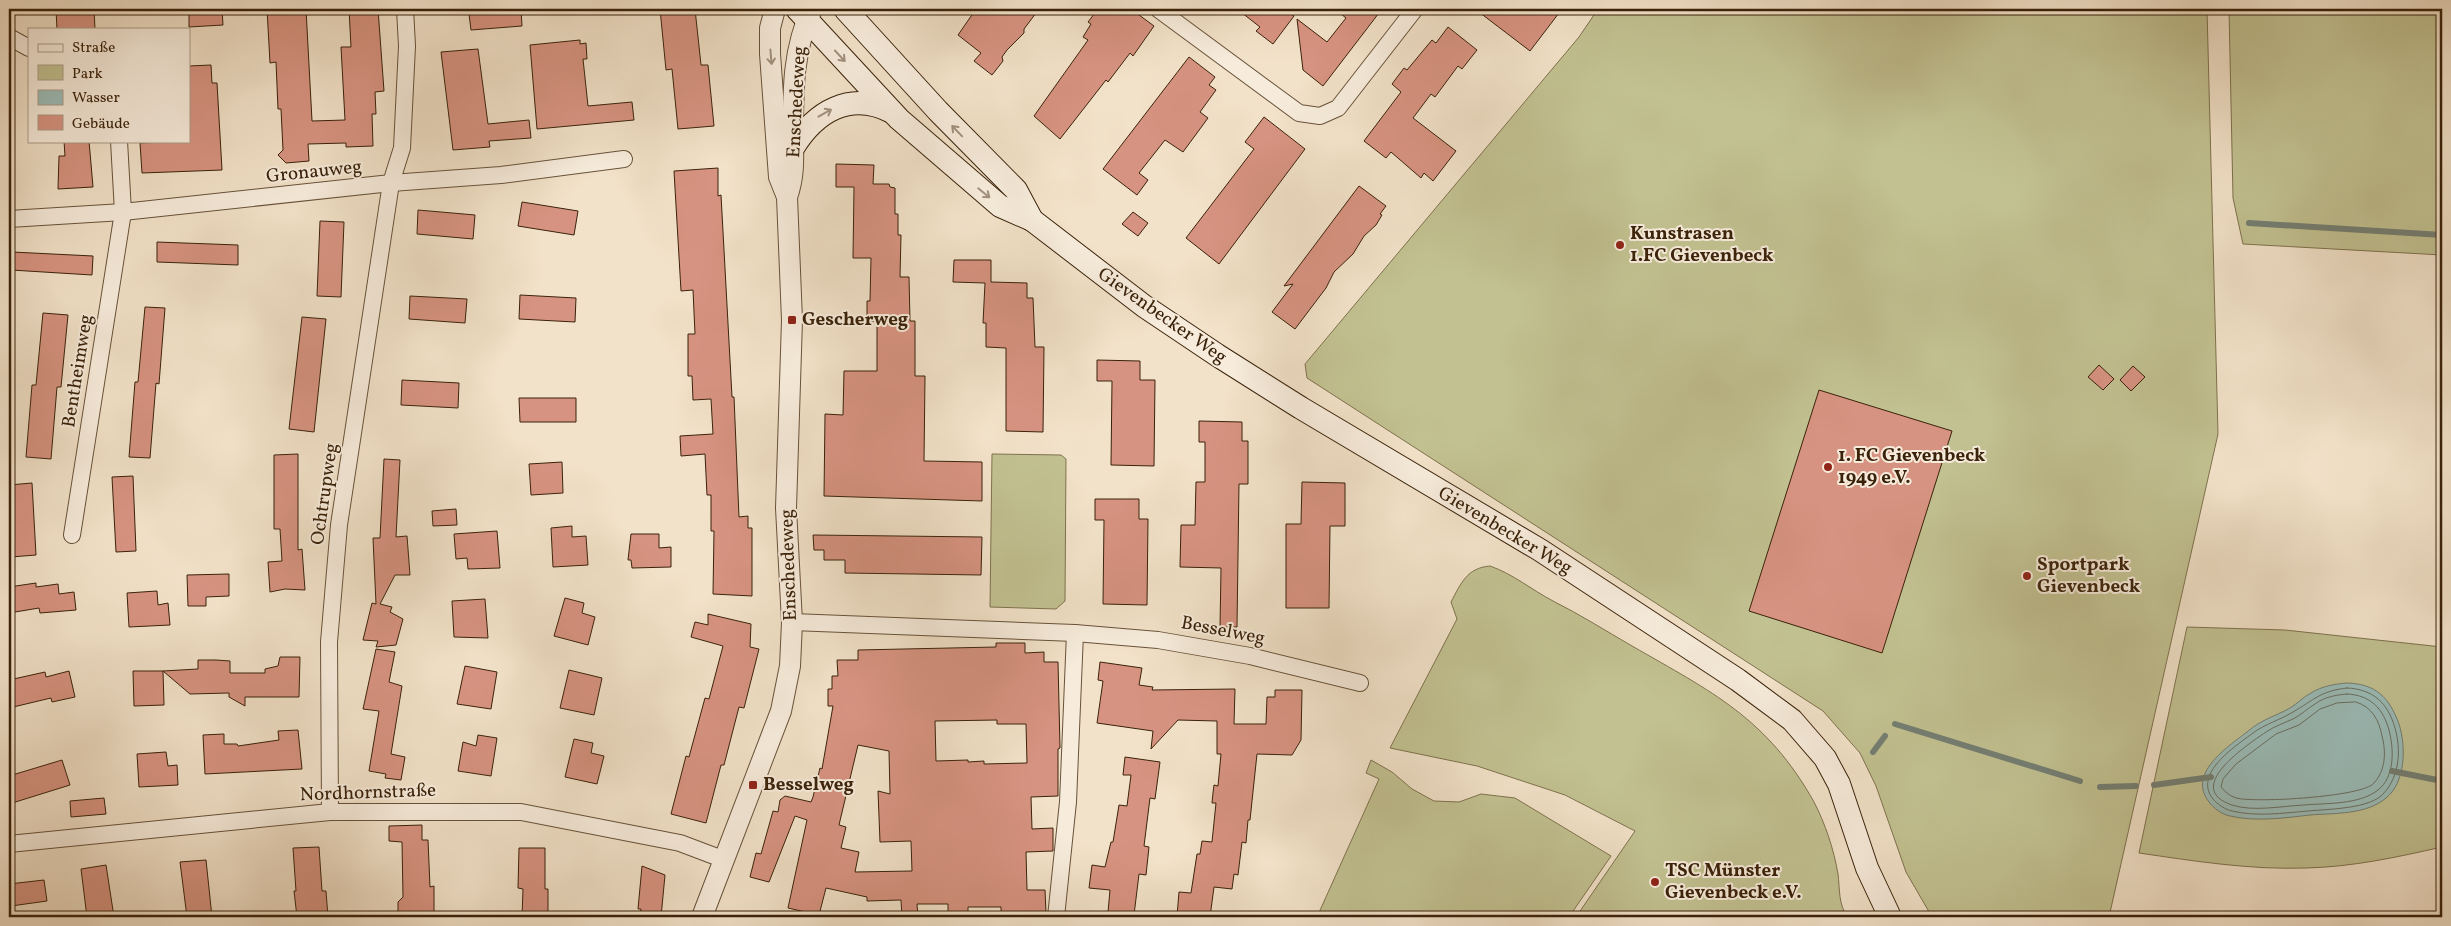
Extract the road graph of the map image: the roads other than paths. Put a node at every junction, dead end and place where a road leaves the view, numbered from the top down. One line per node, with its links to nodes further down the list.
1 (405, 9): 13 (street, Ochtrupweg)
2 (775, 9): 14 (street, Enschedeweg, one-way to 14)
3 (845, 9): 17 (main road, Gievenbecker Weg, one-way to 3)
4 (1158, 9): 5 (street)
5 (1415, 9)
6 (805, 12): 9 (main road, Gievenbecker Weg, one-way to 9); 11 (street, Enschedeweg)
7 (9, 37): 8 (street)
8 (28, 47)
9 (895, 114): 11 (main road, one-way to 9); 17 (main road, Gievenbecker Weg, one-way to 17)
10 (119, 142): 15 (street, Bentheimweg)
11 (793, 148): 14 (street, Enschedeweg)
12 (624, 159): 13 (street, Gronauweg)
13 (391, 183): 15 (street, Gronauweg); 22 (street, Ochtrupweg)
14 (787, 197): 19 (street, Enschedeweg)
15 (123, 212): 16 (street, Gronauweg); 18 (street, Bentheimweg)
16 (9, 219)
17 (1032, 220): 27 (main road, Gievenbecker Weg)
18 (72, 535)
19 (792, 622): 20 (street, Besselweg); 24 (street, Enschedeweg)
20 (1075, 633): 21 (street, Besselweg); 26 (street)
21 (1360, 683)
22 (330, 812): 23 (street, Nordhornstraße); 24 (street, Nordhornstraße)
23 (9, 844)
24 (724, 860): 25 (street, Enschedeweg)
25 (702, 917)
26 (1056, 917)
27 (1890, 917)

